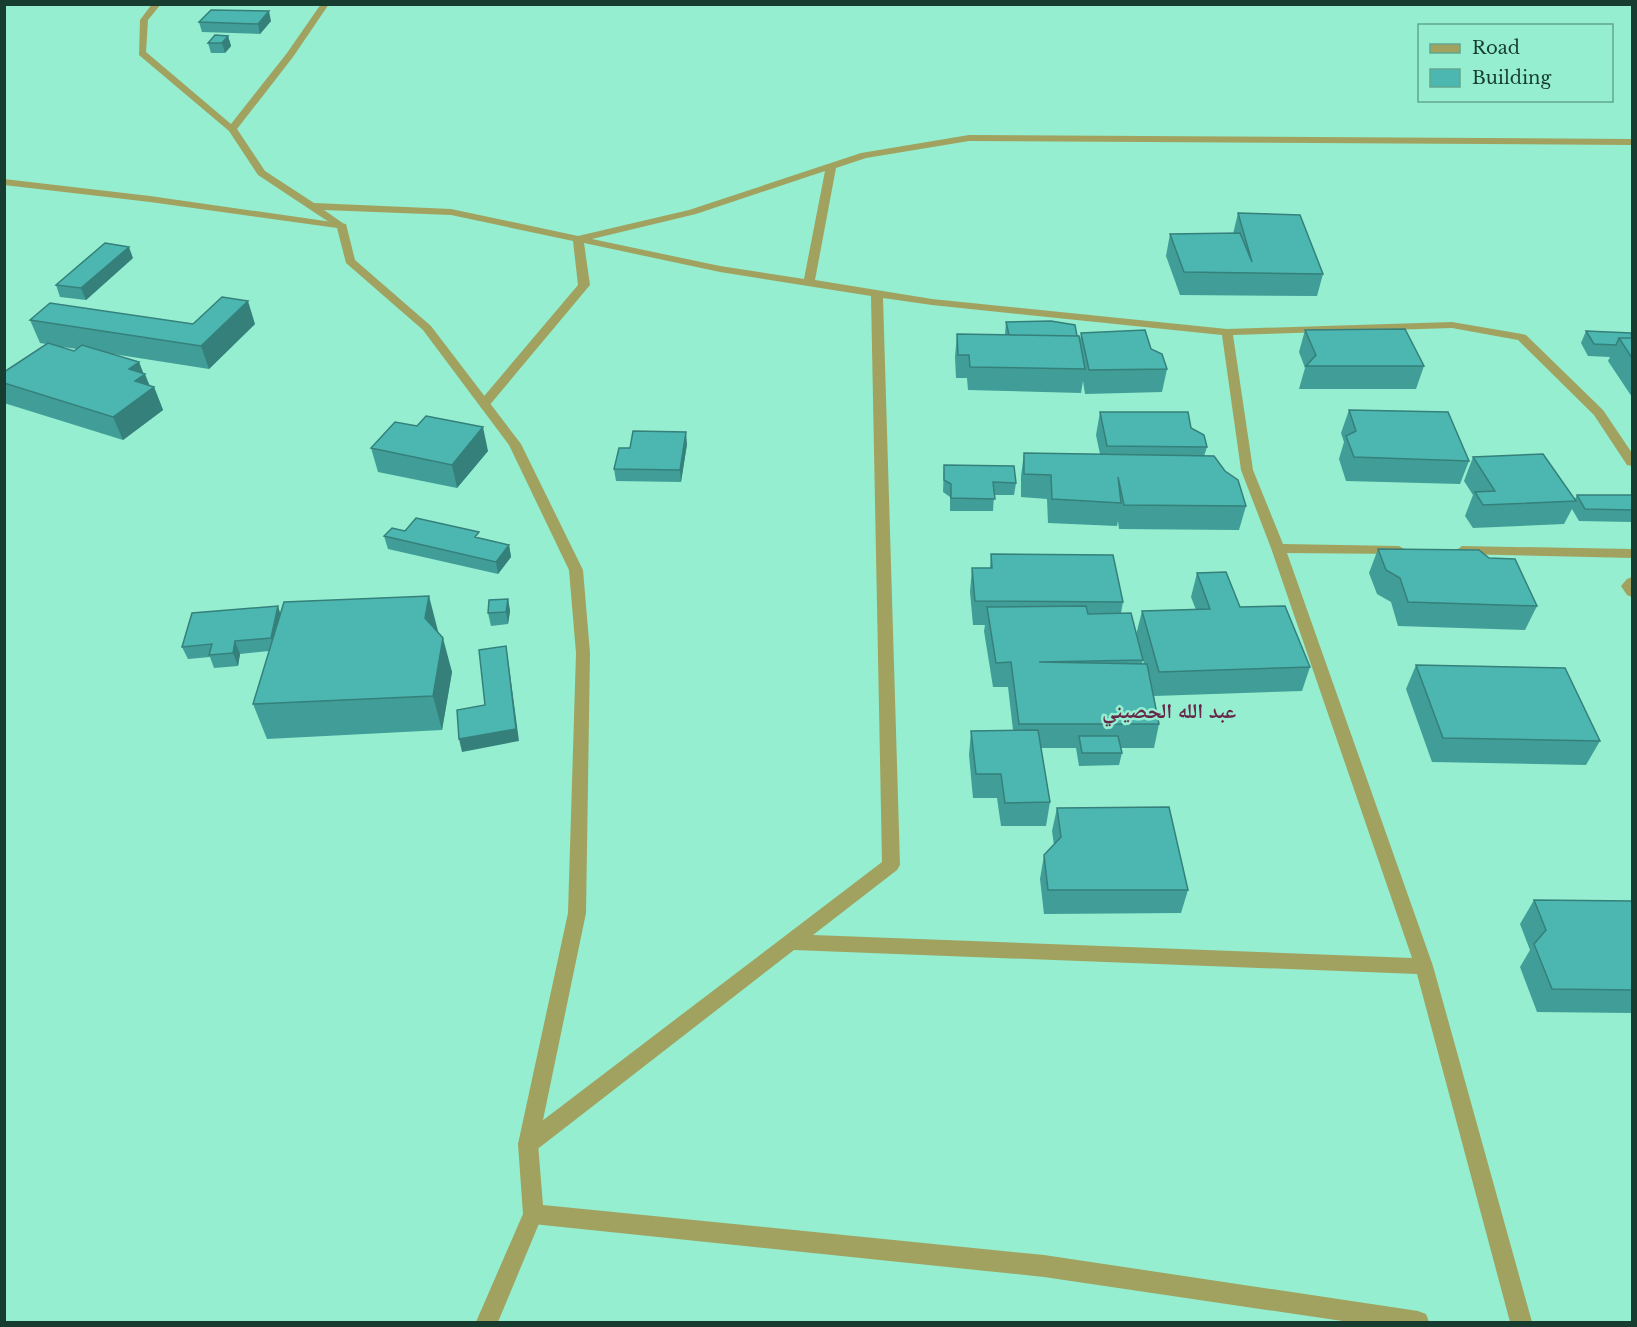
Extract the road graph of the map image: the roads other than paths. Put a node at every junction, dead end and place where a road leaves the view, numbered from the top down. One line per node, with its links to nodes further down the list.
1 (157, 4): 3 (street)
2 (325, 4): 3 (street)
3 (232, 129): 7 (street)
4 (1632, 142): 5 (street)
5 (831, 166): 9 (street); 10 (street)
6 (4, 182): 8 (street)
7 (311, 206): 8 (street); 9 (street)
8 (342, 226): 13 (street)
9 (578, 239): 10 (street); 13 (street)
10 (809, 283): 11 (street)
11 (877, 293): 12 (street); 21 (street)
12 (1227, 332): 14 (street); 15 (street)
13 (484, 404): 23 (street)
14 (1632, 462)
15 (1278, 548): 16 (street); 22 (street)
16 (1408, 550)
17 (1443, 551): 18 (street)
18 (1632, 554)
19 (1632, 582): 20 (street)
20 (1632, 592)
21 (790, 942): 22 (street); 23 (street)
22 (1424, 966): 27 (street)
23 (528, 1144): 24 (street)
24 (533, 1214): 25 (street); 26 (street)
25 (487, 1323)
26 (1418, 1323)
27 (1521, 1323)

